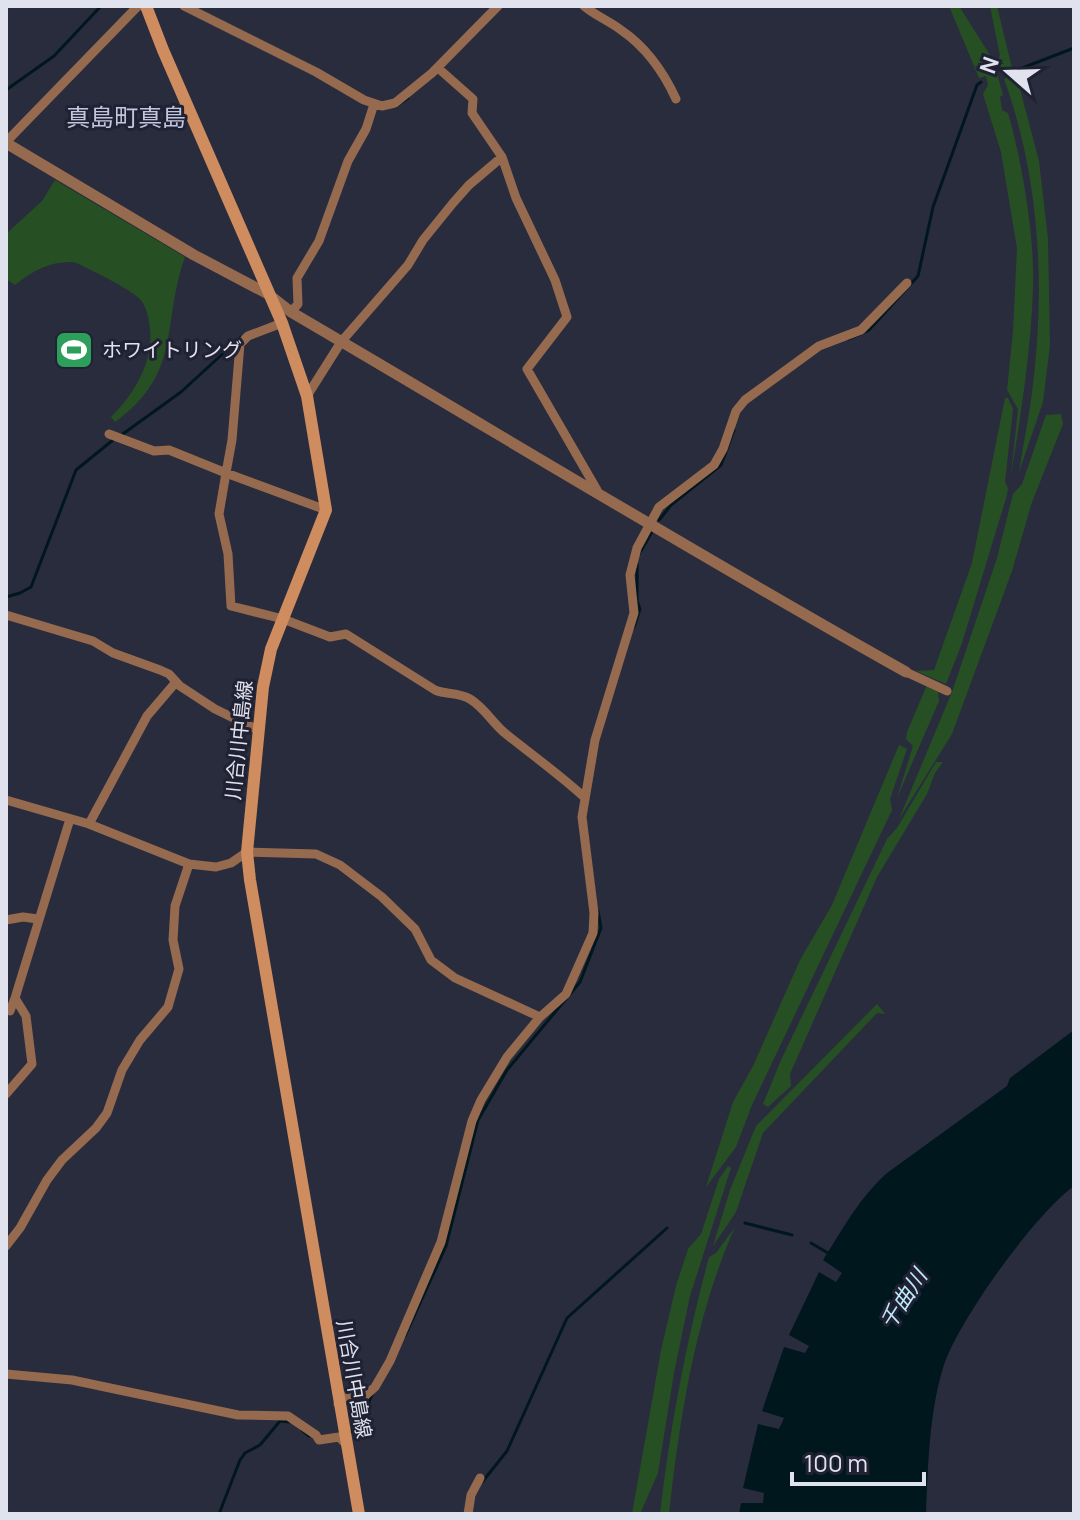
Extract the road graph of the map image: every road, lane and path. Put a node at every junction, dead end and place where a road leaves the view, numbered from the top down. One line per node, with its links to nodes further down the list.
1 (138, 6): 9 (street)
2 (146, 6): 12 (main road)
3 (184, 6): 8 (street)
4 (498, 6): 6 (street)
5 (584, 6): 7 (street)
6 (438, 68): 8 (street); 10 (street)
7 (676, 99)
8 (374, 104): 13 (street)
9 (6, 142): 12 (street)
10 (502, 157): 15 (street); 19 (street)
11 (907, 283): 21 (street)
12 (268, 294): 13 (street); 14 (main road)
13 (291, 312): 15 (street)
14 (282, 323): 16 (main road); 18 (street)
15 (341, 342): 16 (street); 19 (street)
16 (307, 396): 20 (main road)
17 (113, 436): 18 (street)
18 (226, 473): 20 (street); 23 (street)
19 (597, 490): 21 (street)
20 (326, 510): 23 (main road, 川合川中島線)
21 (649, 523): 24 (street); 28 (street)
22 (6, 615): 25 (street)
23 (283, 619): 27 (main road, 川合川中島線); 28 (street)
24 (906, 672): 26 (street)
25 (176, 682): 27 (street); 31 (street)
26 (947, 691)
27 (258, 730): 32 (main road, 川合川中島線)
28 (584, 797): 38 (street)
29 (6, 800): 30 (street)
30 (70, 819): 31 (street); 34 (street)
31 (89, 824): 33 (street)
32 (247, 852): 33 (street); 38 (street); 42 (main road, 川合川中島線)
33 (189, 864): 40 (street)
34 (38, 919): 35 (street); 36 (street)
35 (6, 920)
36 (15, 998): 37 (street); 39 (street)
37 (6, 1009)
38 (540, 1017): 42 (street)
39 (6, 1094)
40 (6, 1246)
41 (6, 1374): 43 (street)
42 (338, 1404): 43 (main road, 川合川中島線)
43 (345, 1443): 45 (main road, 川合川中島線)
44 (480, 1478): 46 (street)
45 (359, 1514)
46 (468, 1514)

